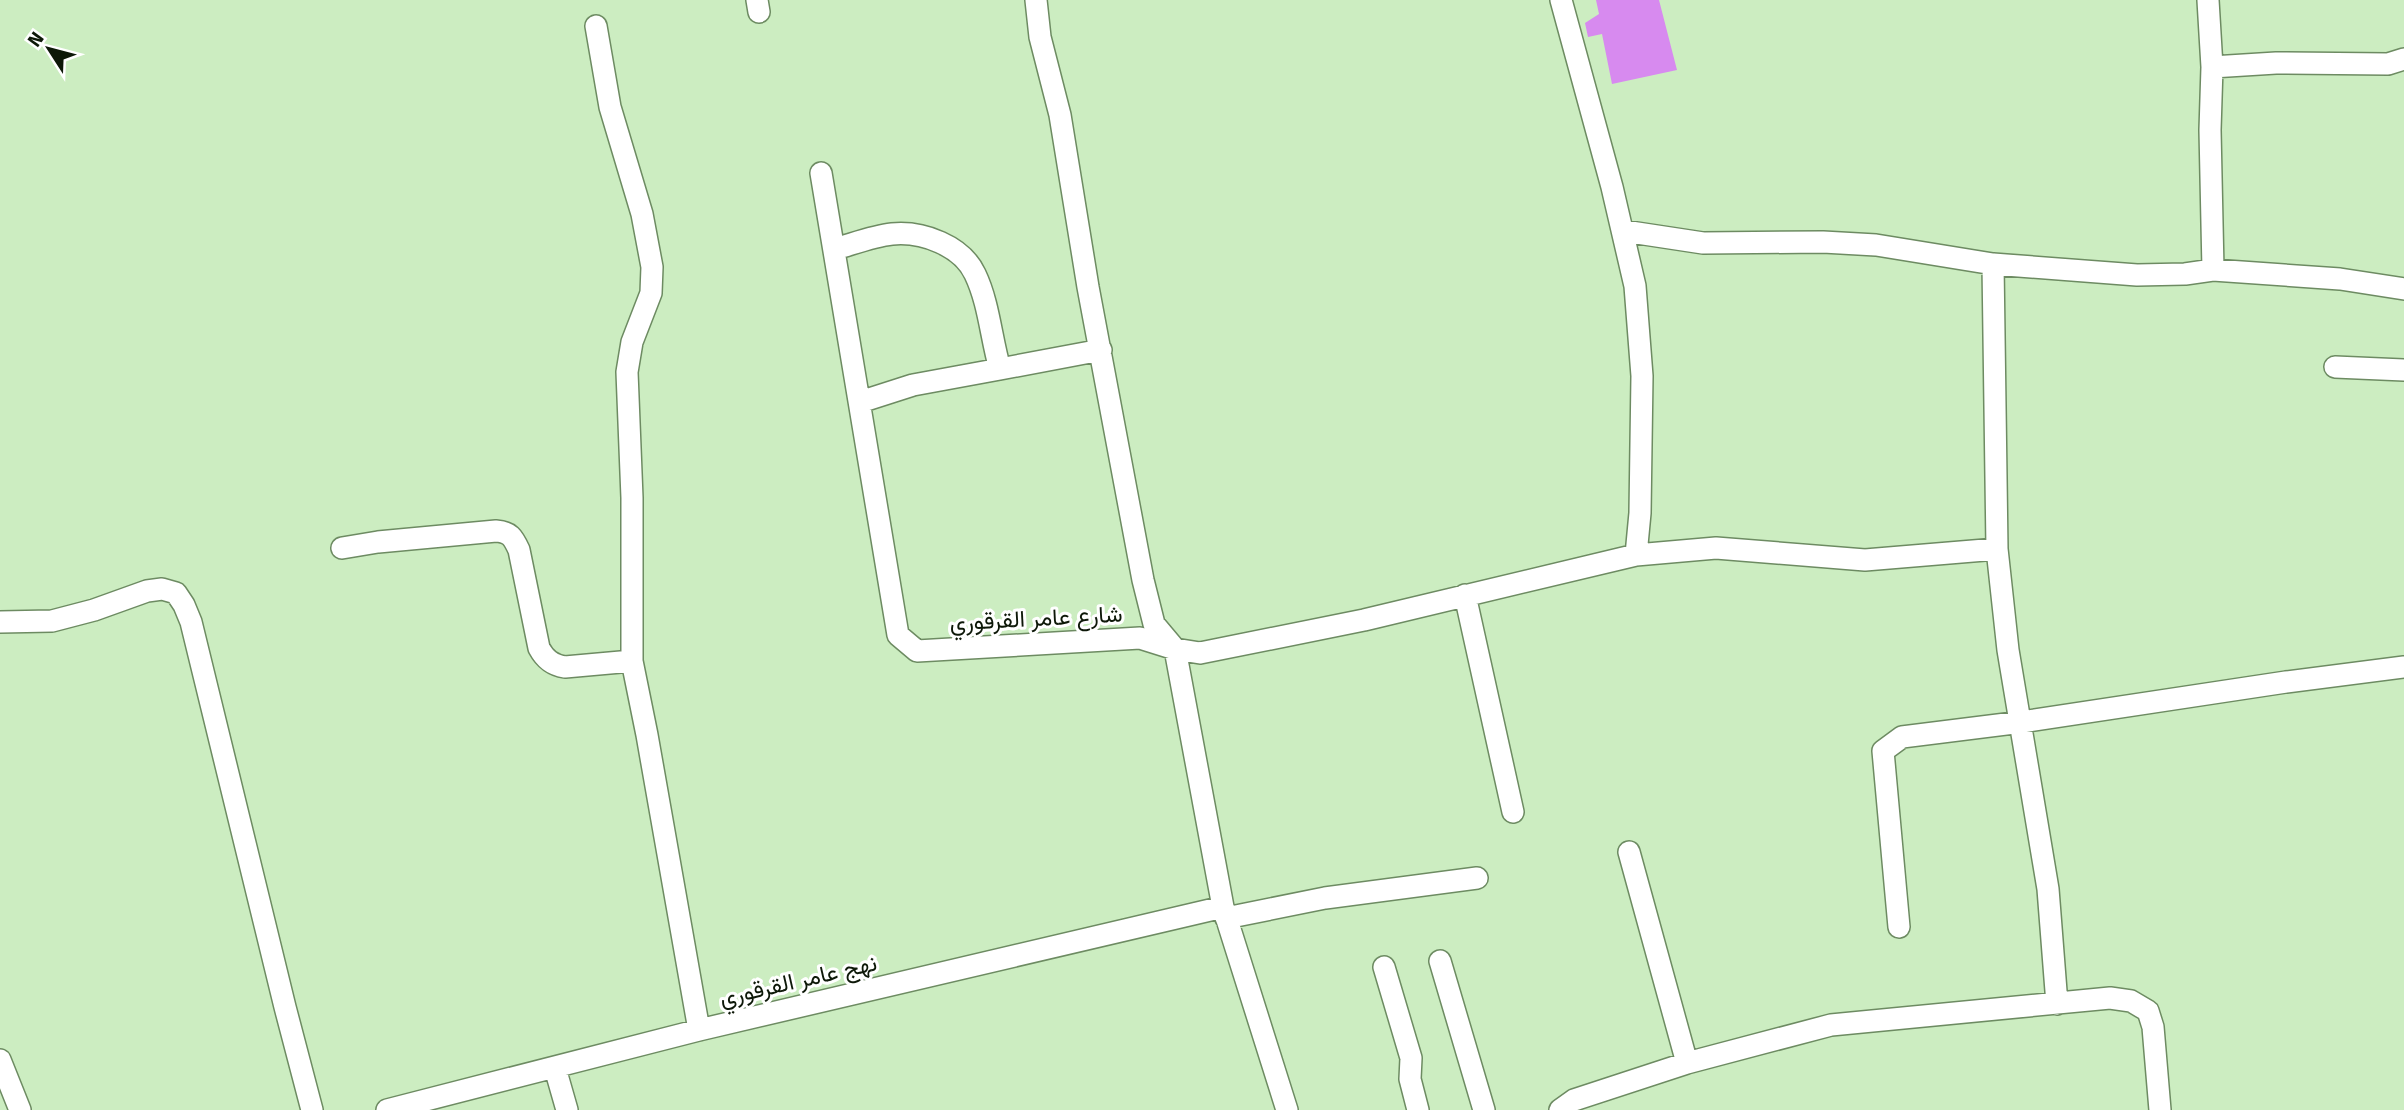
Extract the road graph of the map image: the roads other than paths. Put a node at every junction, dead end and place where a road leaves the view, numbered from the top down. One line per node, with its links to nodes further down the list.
1 (1036, 0): 13 (street)
2 (1561, 0): 8 (street)
3 (2208, 0): 6 (street)
4 (596, 26): 24 (street)
5 (2404, 60): 6 (street)
6 (2212, 67): 11 (street)
7 (821, 173): 9 (street, شارع عامر القرقوري)
8 (1624, 231): 10 (street); 20 (street)
9 (835, 249): 15 (street); 17 (street, شارع عامر القرقوري)
10 (1993, 264): 11 (street); 19 (street)
11 (2213, 270): 12 (street)
12 (2404, 289)
13 (1101, 350): 15 (street); 23 (street)
14 (2335, 367): 16 (street)
15 (1000, 369): 17 (street)
16 (2404, 370)
17 (860, 402): 23 (street, شارع عامر القرقوري)
18 (342, 548): 24 (street)
19 (1997, 549): 20 (street, شارع عامر القرقوري); 26 (street)
20 (1636, 555): 21 (street, شارع عامر القرقوري)
21 (1465, 595): 23 (street, شارع عامر القرقوري); 27 (street)
22 (0, 622): 40 (street)
23 (1175, 649): 30 (street)
24 (632, 661): 35 (street)
25 (2404, 667): 26 (street)
26 (2022, 722): 31 (street); 34 (street)
27 (1513, 812)
28 (1629, 852): 37 (street)
29 (1477, 878): 30 (street, نهج عامر القرقوري)
30 (1225, 912): 35 (street, نهج عامر القرقوري); 43 (street)
31 (1899, 928)
32 (1440, 961): 45 (street)
33 (1384, 967): 44 (street)
34 (2057, 1004): 37 (street); 47 (street)
35 (698, 1030): 38 (street, نهج عامر القرقوري)
36 (0, 1060): 39 (street)
37 (1687, 1063): 46 (street)
38 (555, 1068): 41 (street, نهج عامر القرقوري); 42 (street)
39 (20, 1110)
40 (312, 1110)
41 (387, 1110)
42 (567, 1110)
43 (1287, 1110)
44 (1418, 1110)
45 (1484, 1110)
46 (1559, 1110)
47 (2160, 1110)

